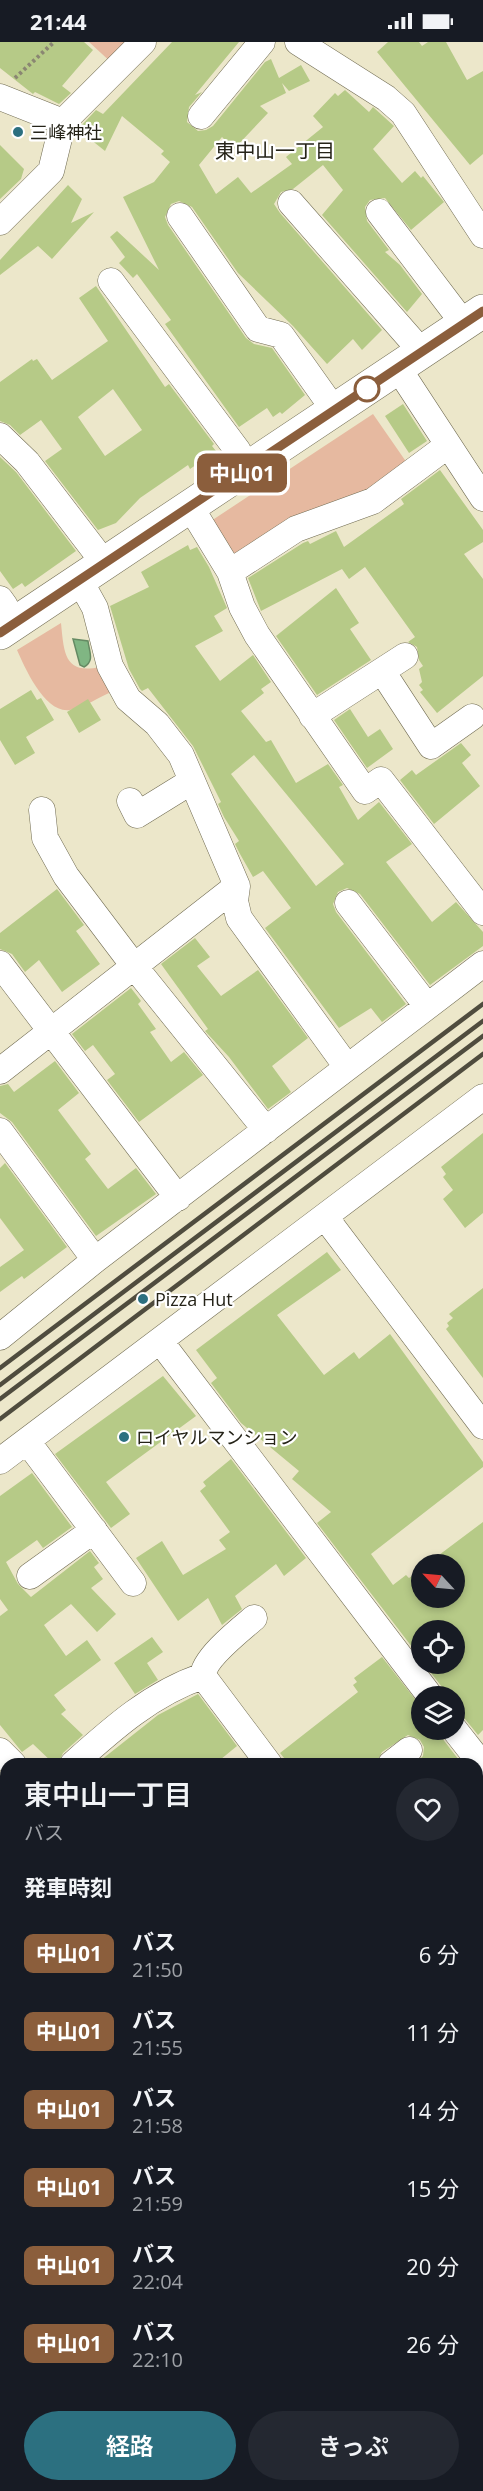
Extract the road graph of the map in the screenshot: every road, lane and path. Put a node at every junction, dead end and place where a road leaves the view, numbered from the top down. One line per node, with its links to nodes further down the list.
1 (54, 42): 5 (path)
2 (143, 42): 7 (street)
3 (262, 42): 6 (street)
4 (298, 42): 12 (street)
5 (4, 91): 7 (street)
6 (201, 116)
7 (63, 122): 11 (street)
8 (291, 203): 15 (street)
9 (380, 212): 14 (street)
10 (180, 216): 16 (street)
11 (0, 222)
12 (483, 235)
13 (111, 281): 19 (street)
14 (474, 318): 15 (highway)
15 (410, 360): 18 (street); 21 (highway)
16 (325, 397)
17 (0, 436): 22 (street)
18 (447, 446): 20 (street); 23 (street)
19 (238, 451)
20 (483, 498)
21 (191, 508): 22 (highway); 23 (street)
22 (93, 572): 24 (highway); 29 (street)
23 (230, 572): 27 (street)
24 (2, 613)
25 (405, 656): 26 (street)
26 (382, 671): 27 (street); 28 (street)
27 (312, 716): 34 (street)
28 (479, 719)
29 (192, 781): 30 (street); 32 (street)
30 (130, 801)
31 (42, 810): 37 (street)
32 (237, 886): 37 (street); 40 (street)
33 (348, 903): 38 (street)
34 (483, 912)
35 (0, 964): 39 (street)
36 (483, 964): 38 (street)
37 (134, 966): 39 (street); 43 (street)
38 (427, 1006): 40 (street)
39 (50, 1032): 41 (street); 45 (street)
40 (347, 1067): 43 (street)
41 (0, 1071)
42 (483, 1097): 46 (street)
43 (266, 1130): 45 (street)
44 (0, 1131): 47 (street)
45 (177, 1198): 47 (street)
46 (325, 1217): 49 (street); 50 (street)
47 (95, 1260): 48 (street)
48 (0, 1337)
49 (160, 1341): 51 (street); 58 (street)
50 (483, 1426)
51 (27, 1441): 52 (street); 53 (street)
52 (0, 1461)
53 (94, 1530): 54 (street); 55 (street)
54 (30, 1576)
55 (133, 1583)
56 (254, 1618): 57 (street)
57 (203, 1676): 60 (street); 61 (street)
58 (422, 1686)
59 (463, 1740): 62 (street)
60 (80, 1758)
61 (264, 1758)
62 (477, 1758)

